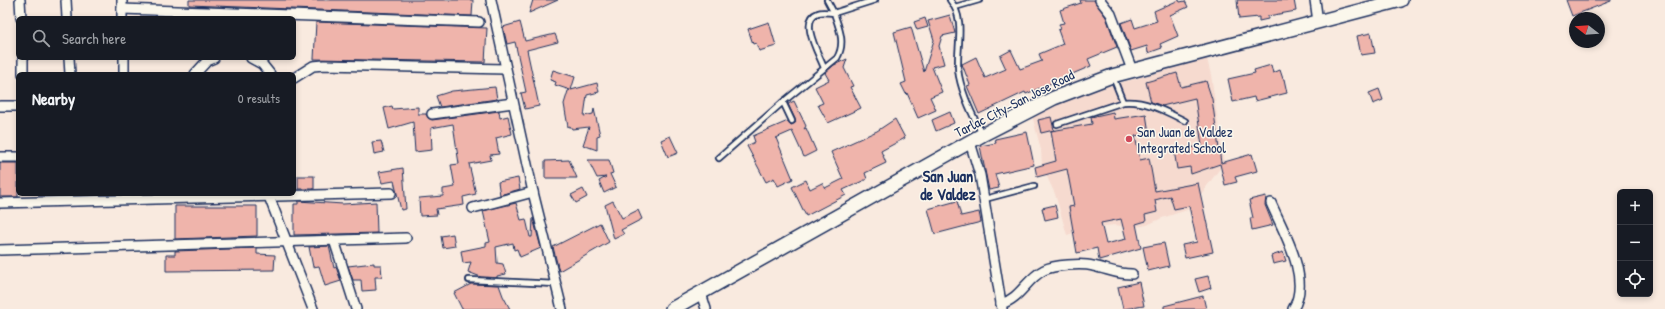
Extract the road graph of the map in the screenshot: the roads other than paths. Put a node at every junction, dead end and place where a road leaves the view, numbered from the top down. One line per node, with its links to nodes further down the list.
1 (20, 0): 14 (street)
2 (66, 0): 15 (street)
3 (491, 0): 24 (street)
4 (827, 0): 13 (lane)
5 (875, 0): 13 (lane)
6 (950, 0): 11 (lane)
7 (979, 0): 11 (lane)
8 (1100, 0): 25 (street)
9 (1315, 0): 17 (street)
10 (1401, 0): 17 (main road, Tarlac City-San Jose Road)
11 (955, 6): 42 (lane)
12 (122, 9): 16 (street)
13 (834, 13): 23 (lane); 23 (lane)
14 (21, 16)
15 (67, 16)
16 (479, 22)
17 (1318, 22): 25 (main road, Tarlac City-San Jose Road)
18 (22, 60): 26 (street)
19 (69, 60): 27 (street)
20 (124, 60): 28 (street)
21 (209, 60): 29 (street)
22 (255, 60): 30 (street)
23 (824, 68): 33 (lane)
24 (505, 69): 32 (street); 35 (street)
25 (1132, 70): 31 (main road, Tarlac City-San Jose Road)
26 (23, 72)
27 (70, 72)
28 (124, 72)
29 (197, 72)
30 (268, 72)
31 (1112, 76): 34 (lane); 42 (main road, Tarlac City-San Jose Road)
32 (296, 77)
33 (783, 102): 39 (lane); 46 (lane)
34 (1123, 102): 40 (lane); 41 (lane)
35 (513, 103): 38 (street); 48 (street)
36 (0, 106): 37 (street)
37 (16, 106)
38 (432, 114)
39 (792, 121)
40 (1185, 122)
41 (1057, 124)
42 (982, 135): 43 (main road, Tarlac City-San Jose Road)
43 (970, 142): 54 (street); 65 (main road, Tarlac City-San Jose Road)
44 (16, 156): 45 (street)
45 (0, 157)
46 (719, 158)
47 (1034, 186): 54 (lane)
48 (533, 192): 57 (street); 64 (street)
49 (391, 193): 50 (street)
50 (296, 195)
51 (198, 196): 53 (street)
52 (269, 196): 60 (street)
53 (128, 197): 55 (street)
54 (985, 199): 66 (street)
55 (0, 203)
56 (1271, 203): 72 (street)
57 (473, 208)
58 (406, 238): 59 (street)
59 (334, 240): 60 (street); 68 (street)
60 (287, 242): 61 (street); 67 (street)
61 (0, 250)
62 (1132, 274): 66 (street)
63 (468, 280): 64 (lane)
64 (556, 284): 69 (street)
65 (701, 293): 70 (main road, Tarlac City-San Jose Road); 71 (street)
66 (1001, 307)
67 (313, 309)
68 (356, 309)
69 (562, 309)
70 (672, 309)
71 (706, 309)
72 (1293, 309)

